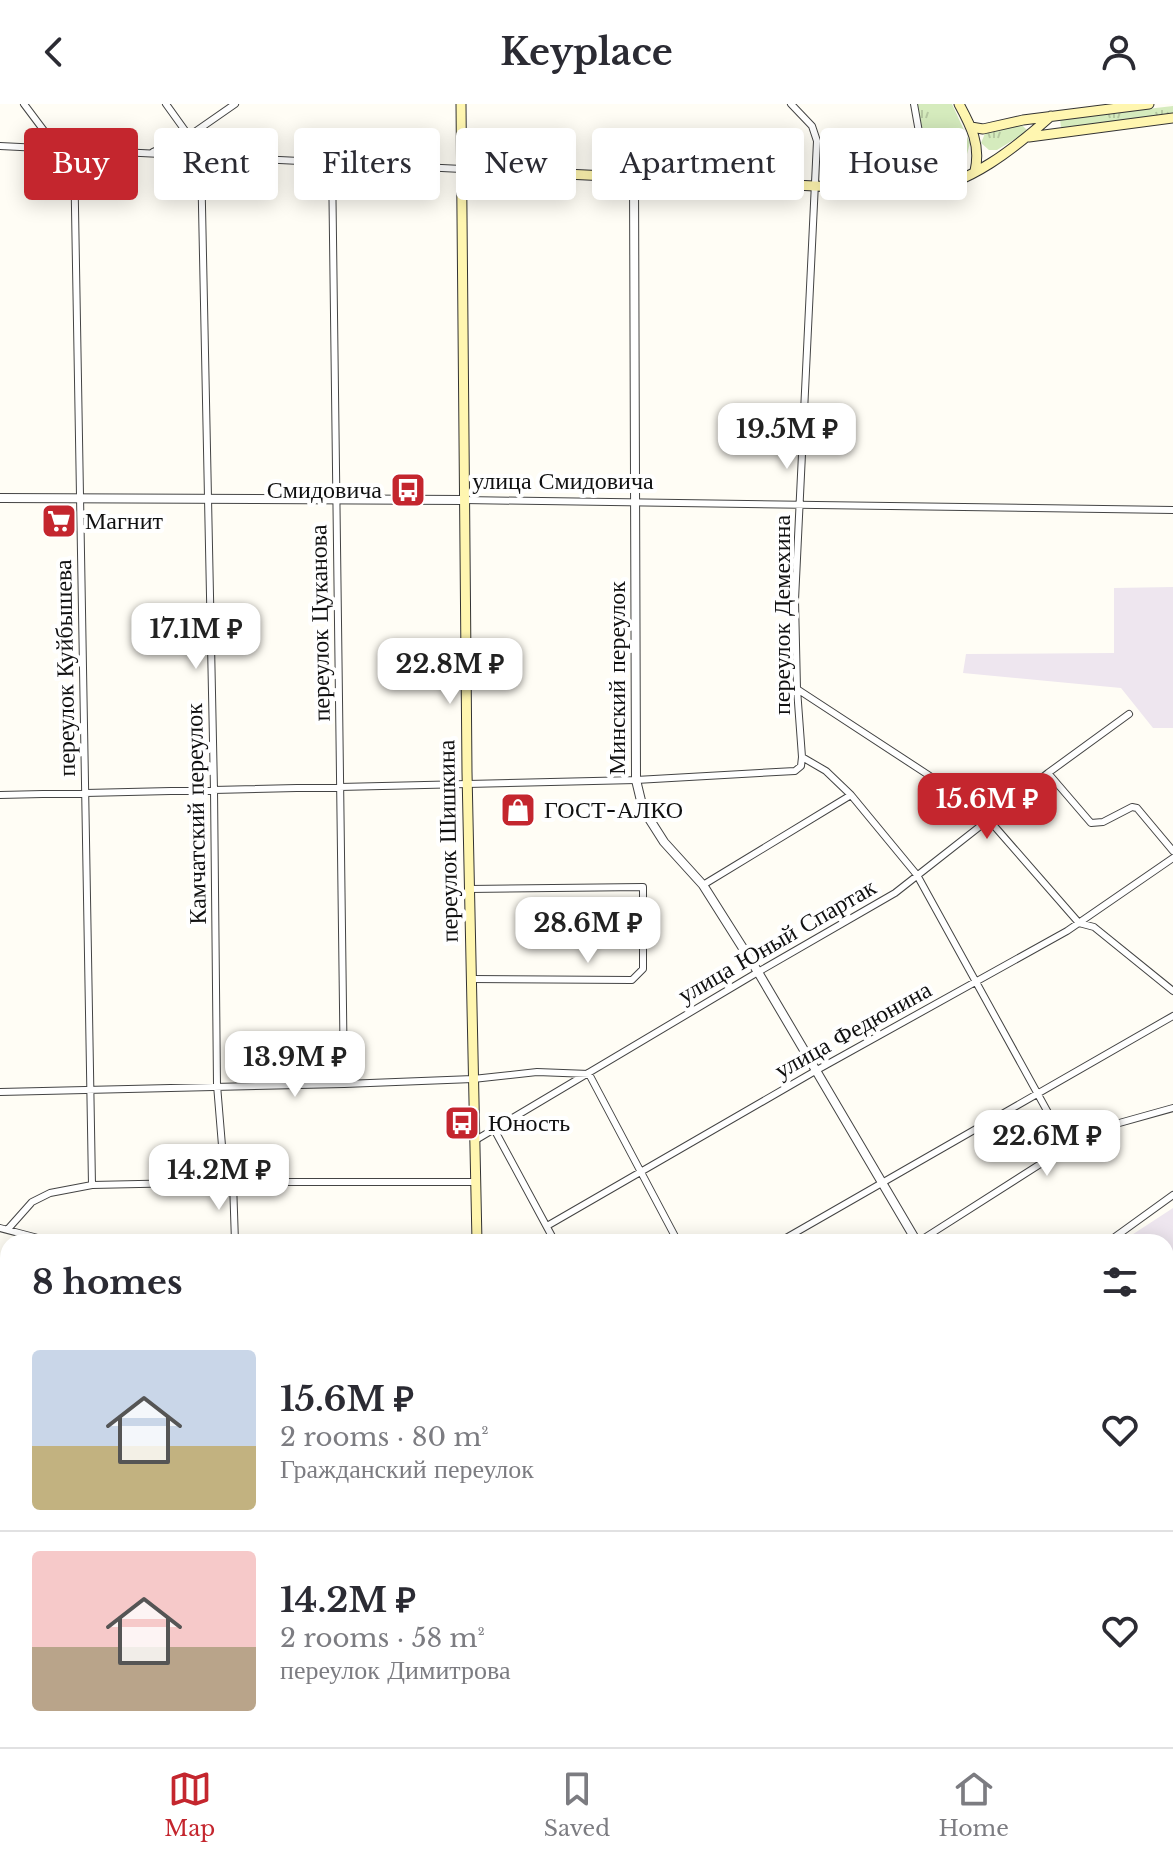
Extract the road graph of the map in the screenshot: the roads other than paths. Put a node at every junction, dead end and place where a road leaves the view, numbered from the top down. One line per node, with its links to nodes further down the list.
1 (24, 104): 12 (street)
2 (166, 104): 13 (street)
3 (235, 104): 14 (street)
4 (461, 104): 15 (main road, переулок Шишкина)
5 (791, 104): 27 (street)
6 (914, 104): 16 (street)
7 (959, 104): 11 (main road)
8 (1149, 104): 9 (main road)
9 (1051, 116): 11 (main road); 17 (main road)
10 (1173, 118): 17 (main road)
11 (971, 127): 24 (main road)
12 (42, 128)
13 (183, 128)
14 (200, 128)
15 (461, 128)
16 (918, 128)
17 (1026, 138): 24 (main road)
18 (0, 146): 19 (street)
19 (24, 147)
20 (154, 152): 22 (street)
21 (138, 154): 22 (street)
22 (150, 154): 23 (street)
23 (154, 154)
24 (975, 171): 25 (main road)
25 (967, 175)
26 (804, 185): 27 (main road)
27 (815, 185): 28 (main road); 40 (street, переулок Демехина)
28 (820, 185)
29 (75, 200): 36 (street, переулок Куйбышева)
30 (202, 200): 34 (street, Камчатский переулок)
31 (333, 200): 37 (street, переулок Цуканова)
32 (462, 200): 38 (main road, переулок Шишкина)
33 (634, 200): 39 (street, Минский переулок)
34 (208, 497): 36 (street, улица Смидовича); 37 (street, улица Смидовича); 49 (street, Камчатский переулок)
35 (0, 498): 36 (street, улица Смидовича)
36 (80, 498): 50 (street, переулок Куйбышева)
37 (337, 498): 38 (street, улица Смидовича); 48 (street, переулок Цуканова)
38 (464, 500): 39 (street, улица Смидовича); 47 (main road, переулок Шишкина)
39 (637, 501): 40 (street, улица Смидовича); 46 (street, Минский переулок)
40 (800, 504): 41 (street, улица Смидовича); 42 (street, переулок Демехина)
41 (1173, 510)
42 (797, 689): 44 (street, переулок Демехина); 53 (street)
43 (1129, 714): 45 (street, улица Юный Спартак)
44 (802, 757): 46 (street); 52 (street)
45 (1048, 773): 53 (street, улица Юный Спартак); 54 (street)
46 (636, 780): 47 (street); 57 (street, Минский переулок)
47 (467, 784): 48 (street); 58 (main road, переулок Шишкина)
48 (340, 787): 49 (street); 68 (street, переулок Цуканова)
49 (214, 790): 50 (street); 69 (street, Камчатский переулок)
50 (86, 793): 51 (street); 70 (street, переулок Куйбышева)
51 (0, 795)
52 (851, 795): 56 (street); 57 (street)
53 (989, 820): 56 (street, улица Юный Спартак); 59 (street)
54 (1173, 851)
55 (1173, 858): 59 (street, улица Федюнина)
56 (917, 875): 60 (street, улица Юный Спартак); 62 (street)
57 (703, 885): 60 (street, Минский переулок)
58 (469, 889): 61 (main road, переулок Шишкина); 61 (street)
59 (1079, 923): 62 (street, улица Федюнина); 63 (street)
60 (758, 972): 65 (street, Минский переулок); 66 (street, улица Юный Спартак)
61 (471, 979): 67 (main road, переулок Шишкина)
62 (978, 981): 65 (street, улица Федюнина); 72 (street)
63 (1173, 991)
64 (1173, 1016): 72 (street)
65 (817, 1070): 77 (street, улица Федюнина); 80 (street, Минский переулок)
66 (589, 1074): 67 (street); 74 (street, улица Юный Спартак); 77 (street)
67 (473, 1079): 68 (street); 75 (main road, переулок Шишкина)
68 (344, 1084): 69 (street)
69 (217, 1085): 70 (street); 78 (street, Камчатский переулок)
70 (91, 1089): 71 (street); 81 (street, переулок Куйбышева)
71 (0, 1092)
72 (1036, 1094): 76 (street); 80 (street)
73 (1173, 1108): 76 (street)
74 (494, 1129): 75 (street, улица Юный Спартак); 83 (street)
75 (474, 1141): 79 (main road, переулок Шишкина)
76 (1067, 1147): 91 (street)
77 (641, 1172): 83 (street, улица Федюнина); 88 (street)
78 (229, 1182): 79 (street); 81 (street); 85 (street, Камчатский переулок)
79 (476, 1182): 86 (main road, переулок Шишкина)
80 (882, 1183): 89 (street); 90 (street, Минский переулок)
81 (92, 1185): 84 (street)
82 (1173, 1195): 92 (street)
83 (547, 1226): 87 (street)
84 (4, 1229)
85 (234, 1234)
86 (477, 1234)
87 (551, 1234)
88 (674, 1234)
89 (793, 1234)
90 (913, 1234)
91 (931, 1234)
92 (1119, 1234)

